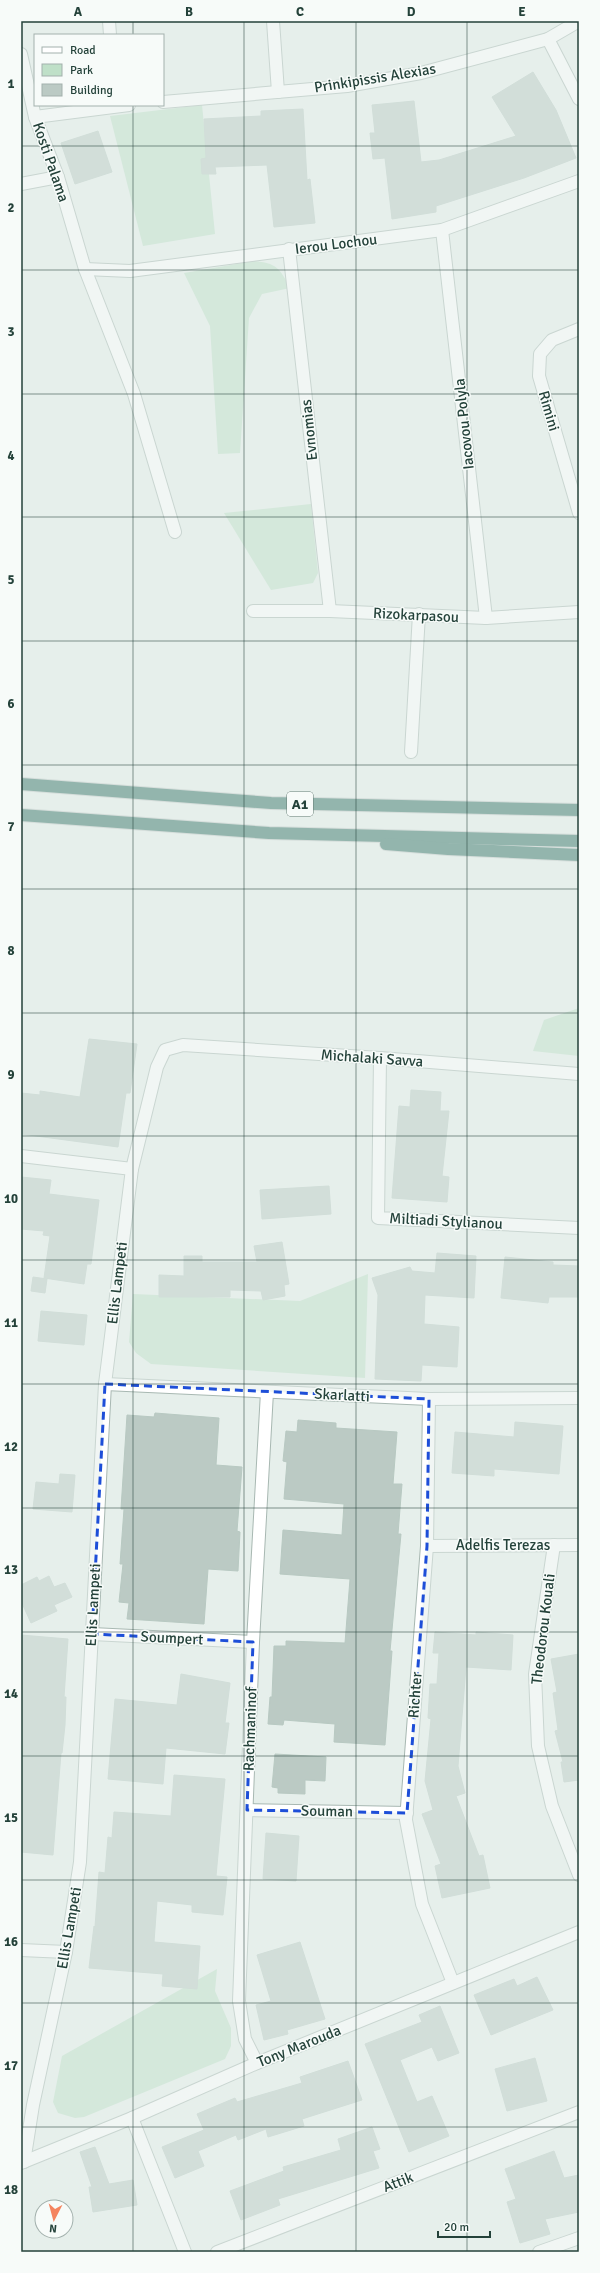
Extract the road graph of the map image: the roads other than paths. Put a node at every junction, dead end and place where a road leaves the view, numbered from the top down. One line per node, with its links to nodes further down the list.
1 (109, 21): 4 (street)
2 (273, 21): 7 (street)
3 (579, 21): 5 (street, Prinkipissis Alexias)
4 (110, 34)
5 (548, 39): 7 (street, Prinkipissis Alexias); 8 (street)
6 (21, 54): 11 (street, Kosti Palama)
7 (278, 92): 9 (street, Prinkipissis Alexias)
8 (579, 99)
9 (164, 102)
10 (115, 106): 11 (street)
11 (35, 117): 12 (street, Kosti Palama)
12 (58, 177): 14 (street); 17 (street, Kosti Palama)
13 (579, 181): 15 (street, Ierou Lochou)
14 (21, 184)
15 (442, 230): 16 (street, Ierou Lochou); 25 (street, Iacovou Polyla)
16 (289, 250): 17 (street, Ierou Lochou); 22 (street, Evnomias)
17 (86, 269): 20 (street, Kosti Palama)
18 (579, 329): 19 (street, Rimini)
19 (579, 513)
20 (174, 532)
21 (253, 611): 22 (street, Rizokarpasou)
22 (330, 611): 24 (street, Rizokarpasou)
23 (579, 612): 25 (street, Rizokarpasou)
24 (419, 614): 25 (street, Rizokarpasou); 26 (street)
25 (486, 618)
26 (411, 752)
27 (21, 784): 28 (highway, A1)
28 (579, 810)
29 (21, 815): 30 (highway, A1)
30 (269, 833): 31 (highway, A1); 32 (highway)
31 (579, 841)
32 (579, 855)
33 (165, 1050): 34 (street, Michalaki Savva); 37 (street, Ellis Lampeti)
34 (380, 1058): 35 (street, Michalaki Savva); 38 (street, Miltiadi Stylianou)
35 (579, 1074)
36 (21, 1156): 37 (street)
37 (132, 1169): 39 (street, Ellis Lampeti)
38 (579, 1228)
39 (105, 1384): 40 (street, Skarlatti); 46 (street, Ellis Lampeti)
40 (267, 1392): 42 (street, Skarlatti); 47 (street, Rachmaninof)
41 (579, 1398): 42 (street, Skarlatti)
42 (429, 1399): 45 (street, Richter)
43 (554, 1545): 44 (street, Adelfis Terezas); 45 (street, Adelfis Terezas); 50 (street, Theodorou Kouali)
44 (579, 1545)
45 (427, 1546): 49 (street, Richter)
46 (92, 1634): 47 (street, Soumpert); 53 (street, Ellis Lampeti)
47 (253, 1642): 48 (street, Rachmaninof)
48 (246, 1810): 49 (street, Souman); 55 (street, Rachmaninof)
49 (407, 1813): 54 (street, Richter)
50 (579, 1875)
51 (579, 1932): 54 (street, Tony Marouda)
52 (21, 1950): 53 (street)
53 (66, 1952): 58 (street, Ellis Lampeti)
54 (453, 1983): 55 (street, Tony Marouda)
55 (257, 2063): 57 (street, Tony Marouda)
56 (579, 2112): 61 (street, Attik)
57 (132, 2118): 58 (street, Tony Marouda); 60 (street)
58 (22, 2163)
59 (579, 2238): 62 (street)
60 (185, 2252)
61 (216, 2252)
62 (539, 2252)

